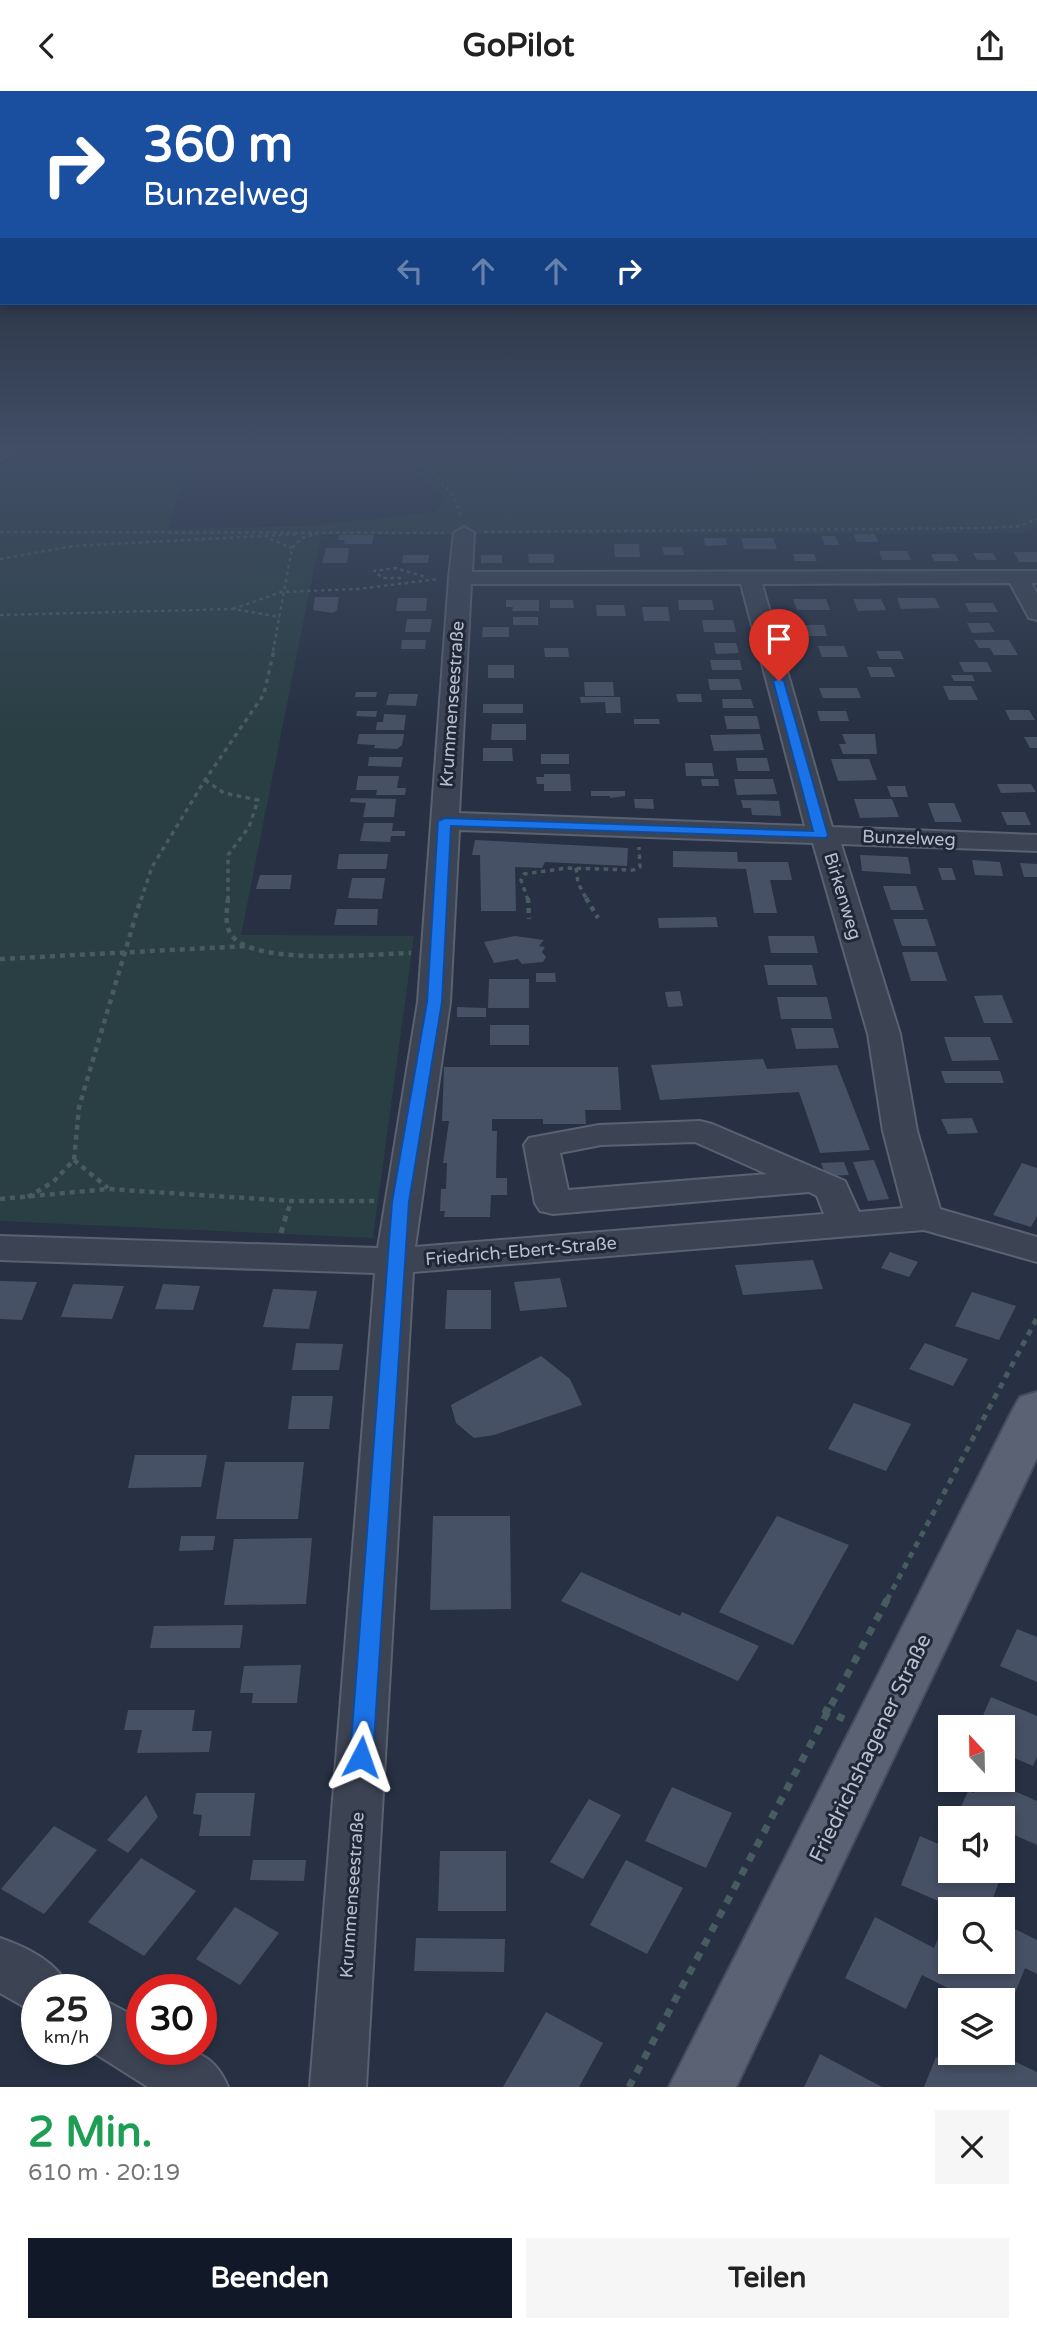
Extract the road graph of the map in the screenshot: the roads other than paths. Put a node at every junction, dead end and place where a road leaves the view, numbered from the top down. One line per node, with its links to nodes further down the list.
1 (461, 545): 4 (street, Krummenseestraße)
2 (1027, 577): 3 (street); 5 (street)
3 (750, 578): 4 (street); 7 (street, Birkenweg)
4 (450, 585): 6 (street, Krummenseestraße)
5 (1037, 613)
6 (445, 821): 7 (street, Bunzelweg); 14 (street, Krummenseestraße)
7 (821, 835): 8 (street, Bunzelweg); 10 (street, Birkenweg)
8 (1037, 843)
9 (813, 1181): 9 (street); 11 (street)
10 (924, 1218): 11 (street, Friedrich-Ebert-Straße); 13 (street, Friedrich-Ebert-Straße)
11 (845, 1223): 14 (street, Friedrich-Ebert-Straße)
12 (0, 1248): 14 (street, Friedrich-Ebert-Straße)
13 (1037, 1250)
14 (396, 1261): 20 (street, Krummenseestraße)
15 (1037, 1409): 21 (main road, Friedrichshagener Straße)
16 (0, 1963): 17 (street)
17 (21, 1976)
18 (112, 2033): 19 (street)
19 (200, 2087)
20 (338, 2087)
21 (702, 2087)

